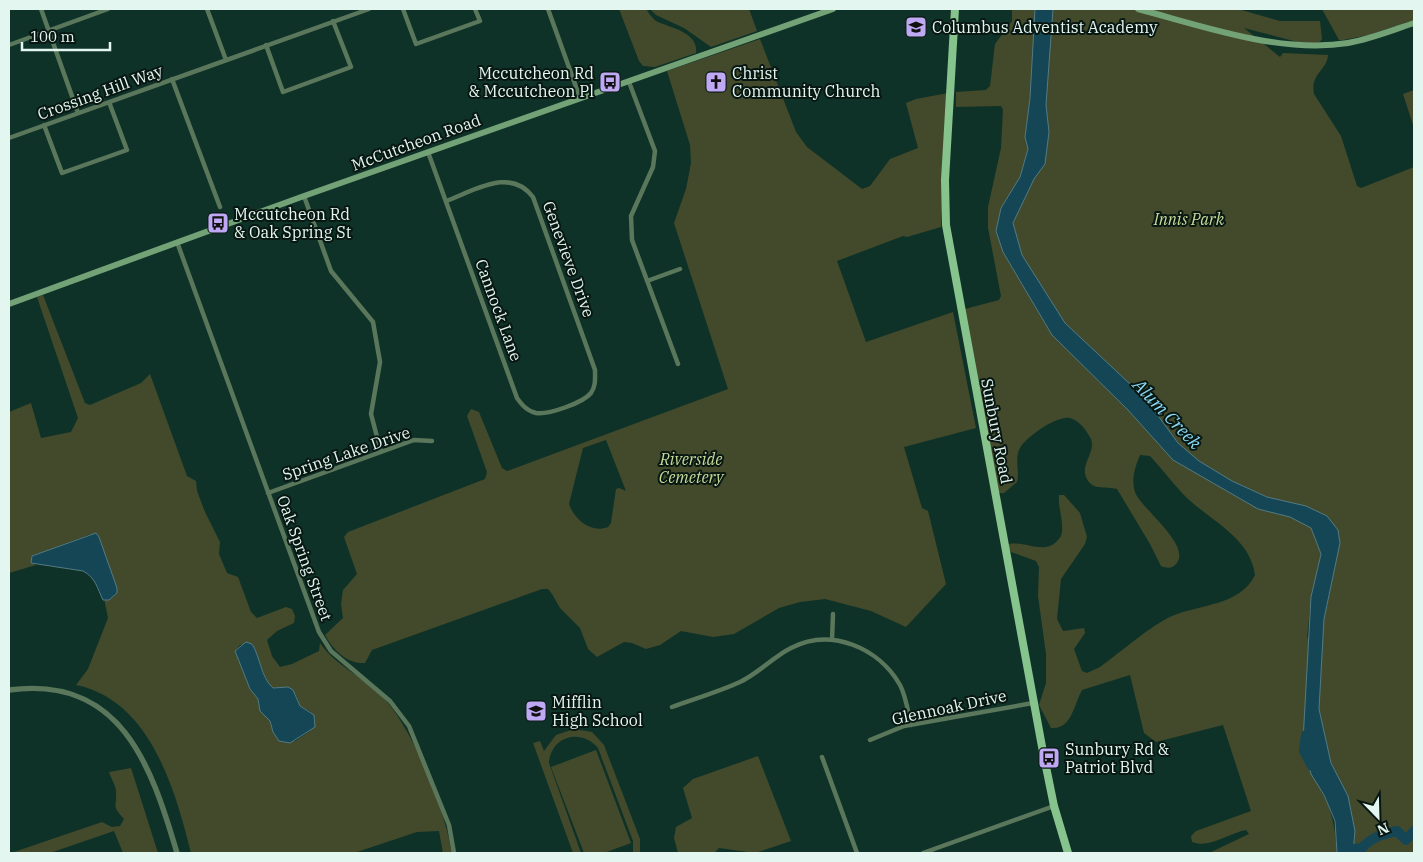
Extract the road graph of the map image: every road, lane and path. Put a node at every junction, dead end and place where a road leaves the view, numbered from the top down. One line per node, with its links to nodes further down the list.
1 (41, 9): 13 (street)
2 (108, 9): 13 (street)
3 (207, 9): 16 (street)
4 (369, 9): 11 (street, Crossing Hill Way)
5 (403, 9): 6 (street)
6 (475, 9)
7 (548, 9): 19 (street)
8 (833, 9): 18 (main road, McCutcheon Road)
9 (955, 9): 40 (main road, Sunbury Road)
10 (1138, 9): 12 (main road)
11 (333, 21): 15 (street, Crossing Hill Way); 15 (street)
12 (1414, 23)
13 (48, 30): 14 (street); 21 (street)
14 (9, 44)
15 (266, 46): 16 (street, Crossing Hill Way)
16 (226, 60): 17 (street, Crossing Hill Way)
17 (172, 79): 20 (street, Crossing Hill Way); 27 (street)
18 (628, 82): 19 (main road, McCutcheon Road); 30 (street)
19 (580, 98): 24 (main road, McCutcheon Road)
20 (109, 102): 21 (street, Crossing Hill Way); 22 (street)
21 (78, 113): 22 (street, Crossing Hill Way)
22 (44, 125): 23 (street, Crossing Hill Way)
23 (9, 138)
24 (428, 152): 25 (main road, McCutcheon Road); 26 (street, Cannock Lane)
25 (304, 196): 28 (main road, McCutcheon Road); 35 (street)
26 (446, 201): 33 (street, Cannock Lane); 33 (street, Genevieve Drive)
27 (220, 207)
28 (177, 242): 31 (main road, McCutcheon Road); 36 (street, Oak Spring Street)
29 (680, 269): 30 (street)
30 (647, 281): 32 (street)
31 (9, 304)
32 (678, 364)
33 (590, 393)
34 (432, 441): 35 (street, Spring Lake Drive)
35 (381, 452): 36 (street, Spring Lake Drive)
36 (268, 493): 47 (street, Oak Spring Street)
37 (832, 614): 38 (street)
38 (832, 640): 41 (street); 42 (street)
39 (9, 690): 46 (street)
40 (1034, 703): 42 (street, Glennoak Drive); 45 (main road, Sunbury Road)
41 (672, 707)
42 (911, 725): 43 (street, Glennoak Drive)
43 (870, 740)
44 (822, 757): 48 (street)
45 (1054, 806): 49 (street); 50 (main road, Sunbury Road)
46 (177, 853)
47 (454, 853)
48 (857, 853)
49 (922, 853)
50 (1068, 853)

